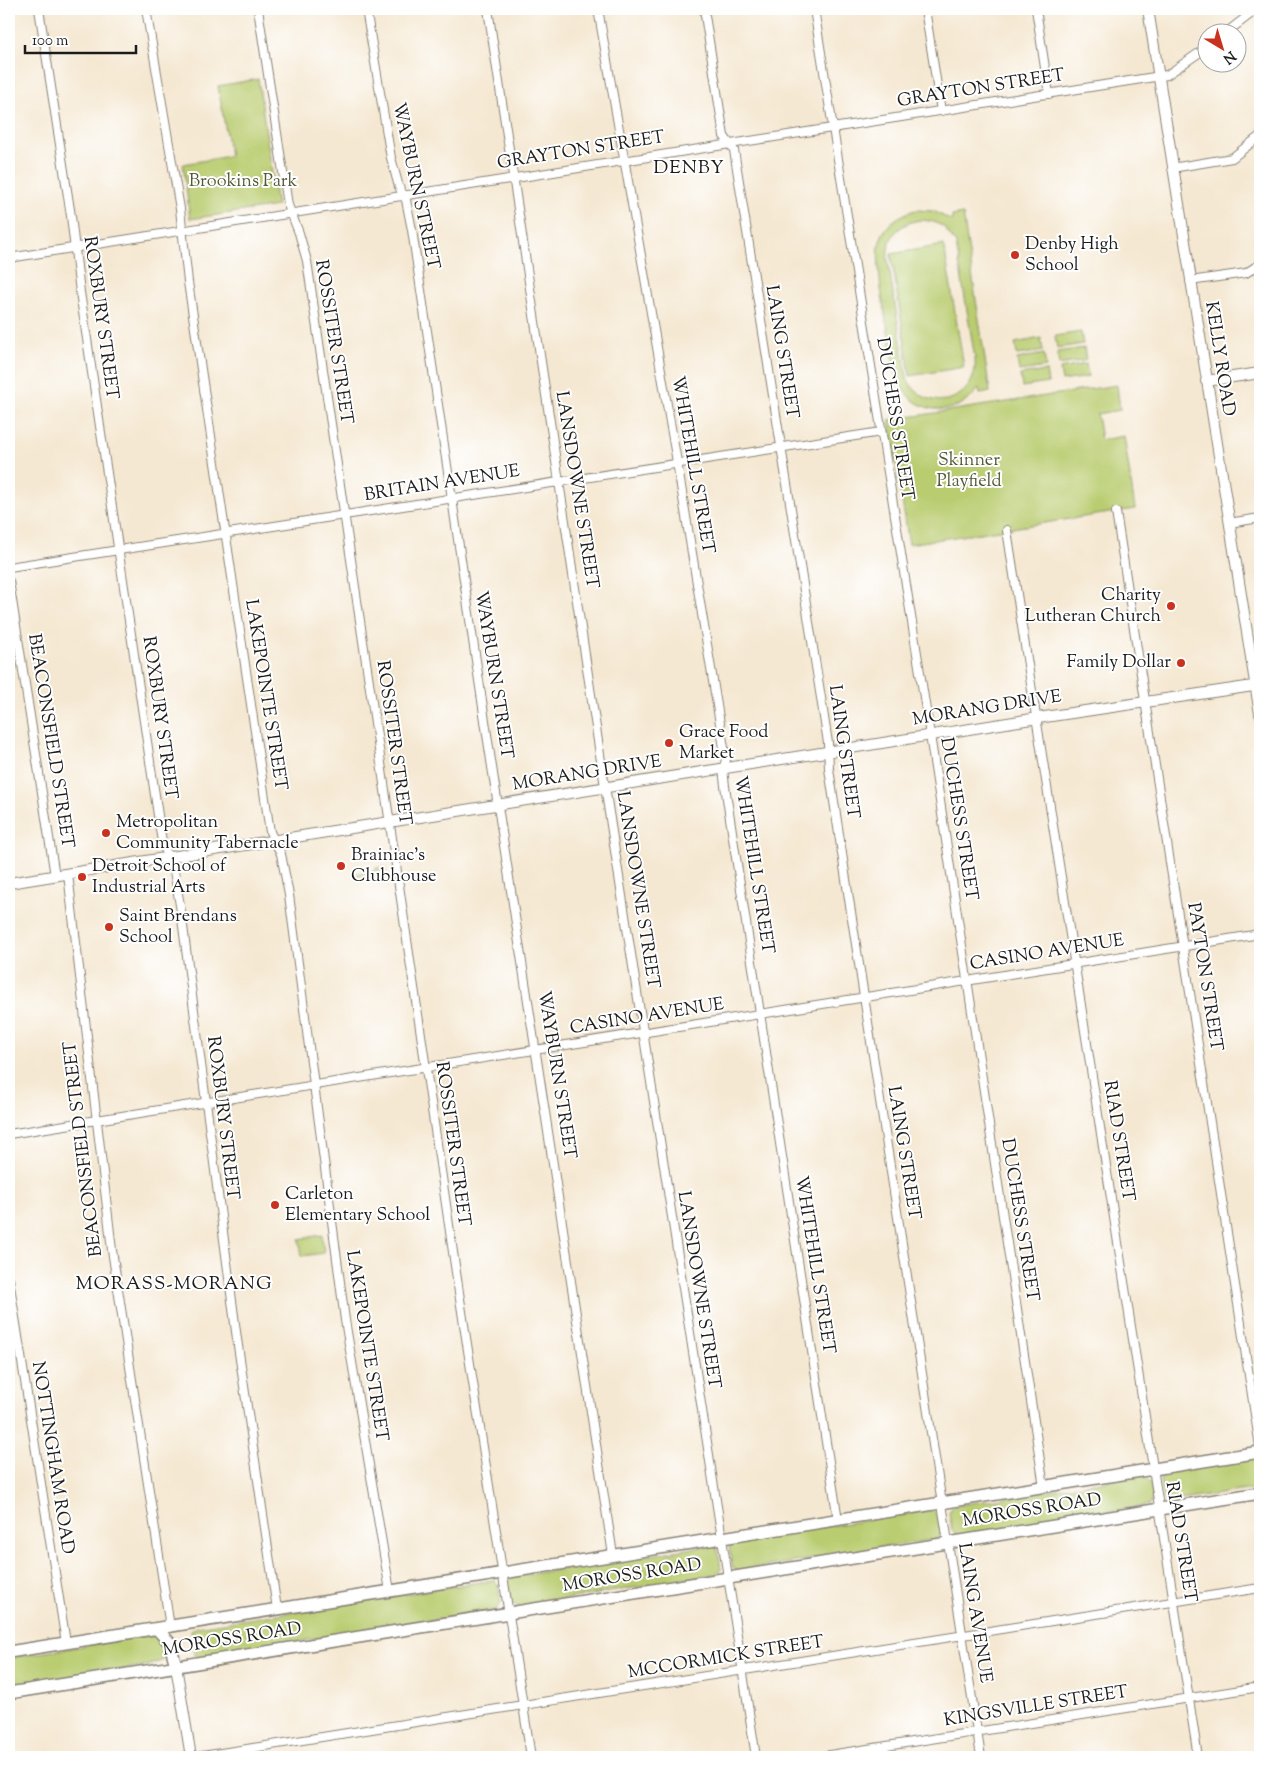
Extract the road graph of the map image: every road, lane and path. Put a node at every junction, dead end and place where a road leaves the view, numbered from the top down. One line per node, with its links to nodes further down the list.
1 (39, 9): 27 (street, ROXBURY STREET)
2 (146, 9): 26 (street, LAKEPOINTE STREET)
3 (258, 9): 25 (street, ROSSITER STREET)
4 (366, 9): 24 (street, WAYBURN STREET)
5 (488, 9): 23 (street, LANSDOWNE STREET)
6 (598, 9): 21 (street, WHITEHILL STREET)
7 (704, 9): 20 (street, LAING STREET)
8 (814, 9): 18 (street, DUCHESS STREET)
9 (925, 9): 17 (street)
10 (1036, 9): 16 (street)
11 (1148, 9): 15 (street, KELLY ROAD)
12 (1256, 9): 13 (street)
13 (1240, 22)
14 (1196, 56): 15 (street, GRAYTON STREET)
15 (1159, 76): 16 (street, GRAYTON STREET); 22 (street, KELLY ROAD)
16 (1049, 94): 17 (street, GRAYTON STREET)
17 (941, 111): 18 (street, GRAYTON STREET)
18 (833, 128): 20 (street, GRAYTON STREET); 33 (street, DUCHESS STREET)
19 (1260, 136): 22 (street)
20 (729, 144): 21 (street, GRAYTON STREET); 34 (street, LAING STREET)
21 (624, 160): 23 (street, GRAYTON STREET); 35 (street, WHITEHILL STREET)
22 (1172, 168): 30 (street, KELLY ROAD)
23 (513, 177): 24 (street, GRAYTON STREET); 36 (street, LANSDOWNE STREET)
24 (403, 194): 25 (street, GRAYTON STREET); 37 (street, WAYBURN STREET)
25 (292, 212): 26 (street, GRAYTON STREET); 39 (street, ROSSITER STREET)
26 (182, 229): 27 (street, GRAYTON STREET); 43 (street, LAKEPOINTE STREET)
27 (75, 246): 28 (street, GRAYTON STREET); 44 (street, ROXBURY STREET)
28 (9, 258)
29 (1260, 264): 30 (street)
30 (1190, 281): 32 (street, KELLY ROAD)
31 (1260, 373): 32 (street)
32 (1206, 381): 41 (street, KELLY ROAD)
33 (881, 432): 34 (street, BRITAIN AVENUE); 51 (street, DUCHESS STREET)
34 (781, 446): 35 (street, BRITAIN AVENUE); 52 (street, LAING STREET)
35 (677, 462): 36 (street, BRITAIN AVENUE); 53 (street, WHITEHILL STREET)
36 (559, 480): 37 (street, BRITAIN AVENUE); 54 (street, LANSDOWNE STREET)
37 (452, 498): 39 (street, BRITAIN AVENUE); 55 (street, WAYBURN STREET)
38 (1116, 512): 48 (street, PAYTON STREET)
39 (344, 515): 43 (street, BRITAIN AVENUE); 56 (street, ROSSITER STREET)
40 (1260, 518): 41 (street)
41 (1229, 523): 47 (street, KELLY ROAD)
42 (1007, 530): 50 (street, RIAD STREET)
43 (225, 533): 44 (street, BRITAIN AVENUE); 57 (street, LAKEPOINTE STREET)
44 (118, 550): 45 (street, BRITAIN AVENUE); 58 (street, ROXBURY STREET)
45 (9, 567)
46 (9, 581): 60 (street, BEACONSFIELD STREET)
47 (1258, 684): 48 (street, MORANG DRIVE); 49 (street, KELLY ROAD)
48 (1146, 701): 50 (street, MORANG DRIVE); 63 (street, PAYTON STREET)
49 (1260, 714)
50 (1038, 718): 51 (street, MORANG DRIVE); 64 (street, RIAD STREET)
51 (930, 735): 52 (street, MORANG DRIVE); 65 (street, DUCHESS STREET)
52 (828, 751): 53 (street, MORANG DRIVE); 66 (street, LAING STREET)
53 (724, 769): 54 (street, MORANG DRIVE); 67 (street, WHITEHILL STREET)
54 (606, 787): 55 (street, MORANG DRIVE); 68 (street, LANSDOWNE STREET)
55 (498, 804): 56 (street, MORANG DRIVE); 69 (street, WAYBURN STREET)
56 (389, 822): 57 (street, MORANG DRIVE); 70 (street, ROSSITER STREET)
57 (275, 840): 58 (street, MORANG DRIVE); 71 (street, LAKEPOINTE STREET)
58 (168, 857): 59 (street, MORANG DRIVE); 72 (street, ROXBURY STREET)
59 (68, 874): 60 (street, MORANG DRIVE); 73 (street, BEACONSFIELD STREET)
60 (55, 876): 61 (street, MORANG DRIVE)
61 (9, 883)
62 (1260, 934): 63 (street, CASINO AVENUE)
63 (1184, 946): 64 (street, CASINO AVENUE); 76 (street, PAYTON STREET)
64 (1076, 963): 65 (street, CASINO AVENUE); 78 (street, RIAD STREET)
65 (967, 981): 66 (street, CASINO AVENUE); 79 (street, DUCHESS STREET)
66 (864, 997): 67 (street, CASINO AVENUE); 81 (street, LAING STREET)
67 (761, 1014): 68 (street, CASINO AVENUE); 83 (street, WHITEHILL STREET)
68 (644, 1032): 69 (street, CASINO AVENUE); 84 (street, LANSDOWNE STREET)
69 (537, 1050): 70 (street, CASINO AVENUE); 86 (street, WAYBURN STREET)
70 (426, 1069): 71 (street, CASINO AVENUE); 87 (street, ROSSITER STREET)
71 (315, 1085): 72 (street, CASINO AVENUE); 90 (street, LAKEPOINTE STREET)
72 (205, 1103): 73 (street, CASINO AVENUE); 92 (street, ROXBURY STREET)
73 (97, 1120): 74 (street, CASINO AVENUE); 94 (street, BEACONSFIELD STREET)
74 (9, 1134)
75 (9, 1278): 97 (street, NOTTINGHAM ROAD)
76 (1260, 1447)
77 (1260, 1452): 78 (main road, MOROSS ROAD)
78 (1153, 1469): 79 (main road, MOROSS ROAD); 82 (street, RIAD STREET)
79 (1044, 1487): 81 (main road, MOROSS ROAD)
80 (1260, 1492): 82 (main road, MOROSS ROAD)
81 (942, 1503): 83 (main road, MOROSS ROAD); 85 (street, LAING AVENUE)
82 (1160, 1509): 85 (main road, MOROSS ROAD); 91 (street, RIAD STREET)
83 (838, 1520): 84 (main road, MOROSS ROAD)
84 (721, 1538): 86 (main road, MOROSS ROAD); 88 (street, LANSDOWNE STREET)
85 (948, 1542): 88 (main road, MOROSS ROAD); 96 (street, LAING AVENUE)
86 (613, 1556): 87 (main road, MOROSS ROAD)
87 (502, 1574): 90 (main road, MOROSS ROAD); 93 (street, ROSSITER STREET)
88 (728, 1578): 93 (main road, MOROSS ROAD); 100 (street, LANSDOWNE STREET)
89 (1260, 1588): 91 (street, MCCORMICK STREET)
90 (390, 1591): 92 (main road, MOROSS ROAD)
91 (1174, 1602): 96 (street, MCCORMICK STREET); 103 (street, RIAD STREET)
92 (277, 1609): 94 (main road, MOROSS ROAD)
93 (508, 1613): 99 (main road, MOROSS ROAD); 104 (street, ROSSITER STREET)
94 (170, 1627): 95 (main road, MOROSS ROAD)
95 (157, 1629): 97 (main road, MOROSS ROAD); 99 (main road)
96 (962, 1636): 100 (street, MCCORMICK STREET); 105 (street, LAING AVENUE)
97 (66, 1643): 98 (main road, MOROSS ROAD)
98 (9, 1652)
99 (176, 1666): 102 (main road, MOROSS ROAD); 106 (street)
100 (743, 1671): 104 (street, MCCORMICK STREET); 109 (street, LANSDOWNE STREET)
101 (1260, 1687): 103 (street, KINGSVILLE STREET)
102 (9, 1693)
103 (1189, 1698): 105 (street, KINGSVILLE STREET); 112 (street, RIAD STREET)
104 (522, 1705): 107 (street, MCCORMICK STREET); 108 (street, ROSSITER STREET)
105 (978, 1732): 110 (street, KINGSVILLE STREET); 111 (street, LAING AVENUE)
106 (191, 1757)
107 (196, 1757)
108 (531, 1757)
109 (756, 1757)
110 (817, 1757)
111 (982, 1757)
112 (1198, 1757)

